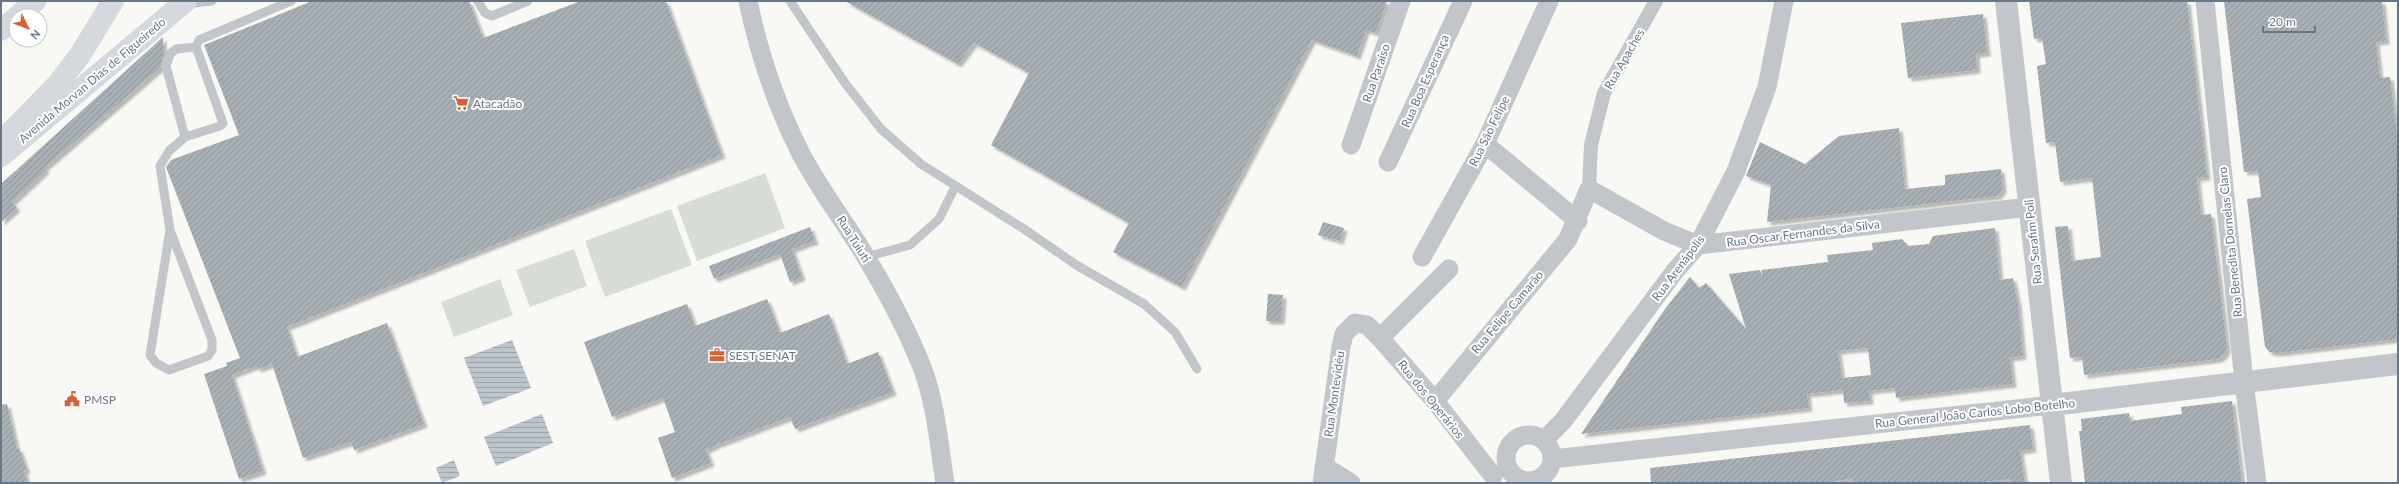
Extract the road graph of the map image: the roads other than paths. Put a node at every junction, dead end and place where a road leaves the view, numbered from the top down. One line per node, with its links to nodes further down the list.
1 (35, 1): 17 (highway)
2 (114, 1): 20 (highway)
3 (212, 1): 16 (lane)
4 (291, 1): 18 (lane)
5 (478, 1): 6 (lane)
6 (528, 1)
7 (748, 1): 31 (street, Rua Tuiuti)
8 (790, 1): 25 (lane)
9 (1401, 1): 22 (street, Rua Paraíso)
10 (1462, 1): 24 (street, Rua Boa Esperança)
11 (1549, 1): 21 (street, Rua São Felipe)
12 (1656, 1): 26 (street, Rua Apaches)
13 (1784, 1): 30 (street, Rua Arenápolis)
14 (2006, 1): 27 (street, Rua Serafim Poli)
15 (2205, 1): 37 (street, Rua Benedita Dornelas Claro)
16 (184, 3): 23 (highway, Avenida Morvan Dias de Figueiredo)
17 (27, 8)
18 (196, 47): 19 (lane); 19 (lane)
19 (185, 137): 29 (lane)
20 (1, 142)
21 (1485, 144): 28 (street); 32 (street, Rua São Felipe)
22 (1351, 145)
23 (1, 156)
24 (1388, 162)
25 (955, 186): 31 (lane); 36 (lane)
26 (1589, 189): 28 (street, Rua Felipe Camarão); 30 (street, Rua Oscar Fernandes da Silva)
27 (2029, 207): 30 (street, Rua Oscar Fernandes da Silva); 39 (street, Rua Serafim Poli)
28 (1578, 221): 38 (street, Rua Felipe Camarão)
29 (170, 230): 29 (lane)
30 (1698, 245): 40 (street, Rua Arenápolis)
31 (866, 257): 45 (street, Rua Tuiuti)
32 (1422, 257)
33 (1449, 269): 34 (street)
34 (1374, 331): 38 (street, Rua dos Operários); 42 (street, Rua Montevidéu)
35 (2398, 364): 37 (street, Rua General João Carlos Lobo Botelho)
36 (1197, 369)
37 (2244, 382): 39 (street, Rua General João Carlos Lobo Botelho); 48 (street, Rua Benedita Dornelas Claro)
38 (1435, 401): 43 (street, Rua dos Operários)
39 (2052, 405): 41 (street, Rua General João Carlos Lobo Botelho); 47 (street, Rua Serafim Poli)
40 (1544, 440): 41 (street); 43 (street)
41 (1552, 459): 44 (street)
42 (1323, 474): 46 (street)
43 (1496, 475): 44 (street, Rua dos Operários)
44 (1535, 482)
45 (945, 483)
46 (1351, 483)
47 (2061, 483)
48 (2257, 483)

